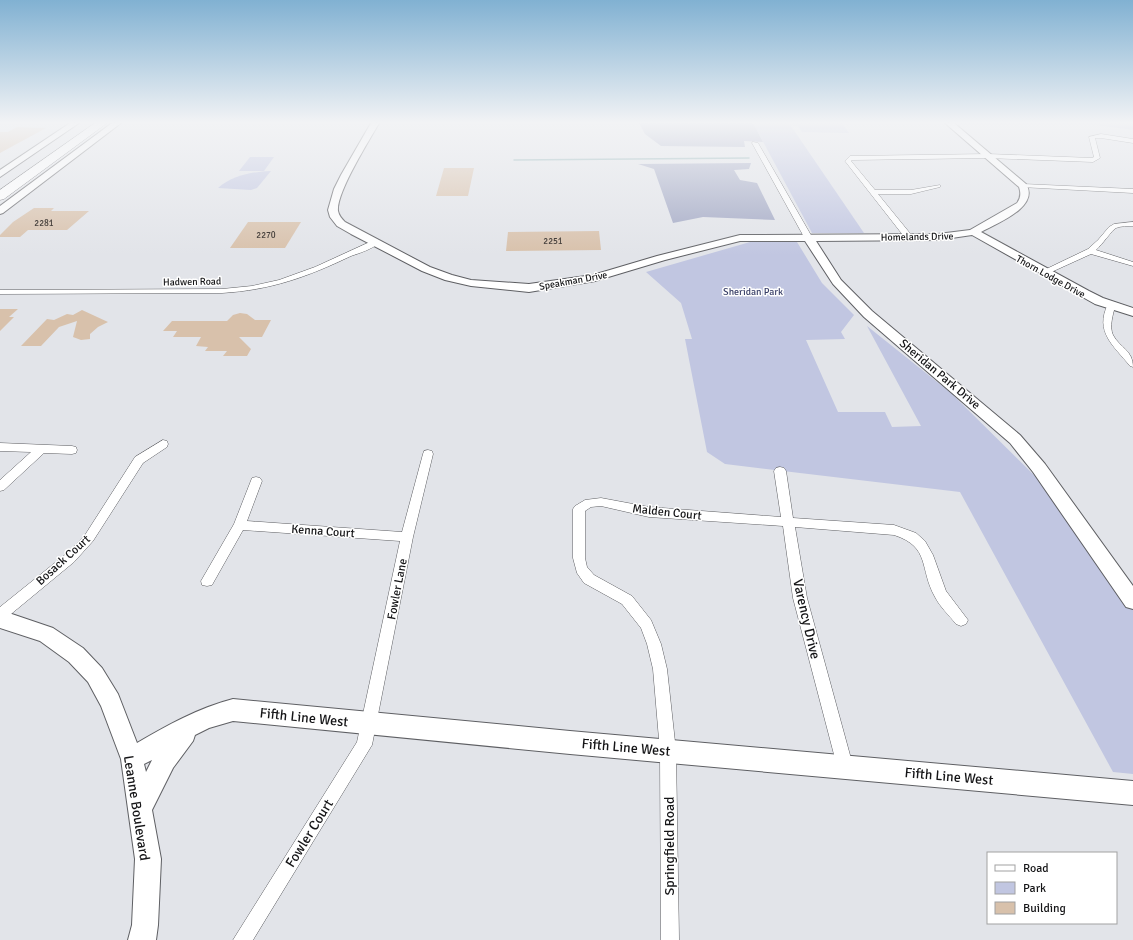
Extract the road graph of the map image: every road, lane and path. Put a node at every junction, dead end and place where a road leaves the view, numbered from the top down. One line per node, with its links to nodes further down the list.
1 (10, 167): 9 (street)
2 (26, 167): 10 (highway)
3 (41, 167): 15 (highway)
4 (59, 167): 16 (street)
5 (350, 167): 21 (street, Speakman Drive)
6 (769, 167): 20 (street, Sheridan Park Drive)
7 (853, 167): 14 (street)
8 (1001, 167): 12 (street)
9 (0, 174)
10 (0, 185)
11 (938, 186): 14 (street)
12 (1023, 186): 13 (street); 18 (street, Homelands Drive)
13 (1133, 190)
14 (873, 192): 19 (street)
15 (0, 196)
16 (0, 211)
17 (1133, 224): 22 (street)
18 (973, 232): 19 (street, Homelands Drive); 24 (street, Thorn Lodge Drive)
19 (909, 236): 20 (street, Homelands Drive)
20 (808, 237): 21 (street, Speakman Drive); 41 (street, Sheridan Park Drive)
21 (376, 243): 25 (street, Hadwen Road)
22 (1091, 251): 23 (street); 24 (street)
23 (1133, 264)
24 (1044, 272): 26 (street, Thorn Lodge Drive)
25 (0, 292)
26 (1111, 306): 27 (street, Thorn Lodge Drive); 28 (street)
27 (1133, 312)
28 (1133, 364)
29 (163, 444): 42 (street, Bosack Court)
30 (0, 447): 31 (street)
31 (41, 449): 32 (street); 36 (street)
32 (72, 450)
33 (428, 454): 39 (street, Fowler Lane)
34 (780, 471): 37 (street, Varency Drive)
35 (256, 481): 38 (street)
36 (0, 487)
37 (788, 523): 44 (street, Malden Court); 47 (street, Malden Court); 49 (street, Varency Drive)
38 (240, 525): 39 (street, Kenna Court); 40 (street)
39 (407, 538): 46 (street, Fowler Lane)
40 (208, 581)
41 (1133, 601)
42 (0, 614)
43 (0, 619): 48 (street, Leanne Boulevard)
44 (961, 620)
45 (195, 723): 46 (street, Fifth Line West); 48 (street, Fifth Line West); 51 (street)
46 (369, 724): 47 (street, Fifth Line West); 53 (street, Fowler Court)
47 (668, 751): 49 (street, Fifth Line West); 54 (street, Springfield Road)
48 (132, 759): 51 (street, Leanne Boulevard)
49 (845, 766): 50 (street, Fifth Line West)
50 (1133, 793)
51 (139, 812): 52 (street, Leanne Boulevard)
52 (142, 940)
53 (242, 940)
54 (670, 940)

